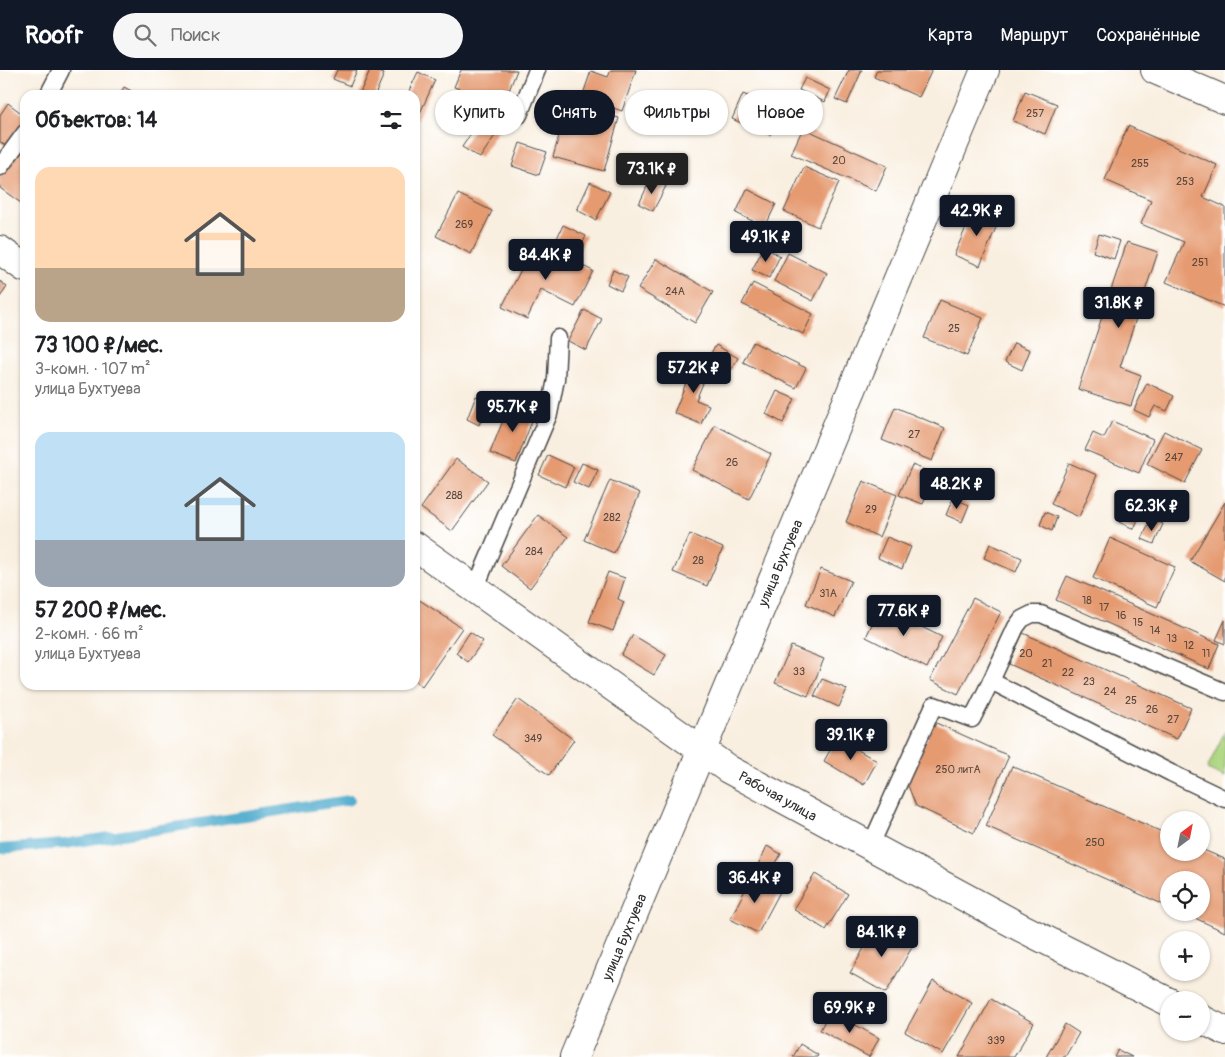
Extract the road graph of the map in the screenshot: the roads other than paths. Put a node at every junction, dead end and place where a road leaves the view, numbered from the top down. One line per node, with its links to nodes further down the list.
1 (60, 70): 5 (lane)
2 (537, 70): 7 (lane)
3 (985, 70): 17 (street, улица Бухтуева)
4 (1155, 70): 6 (street)
5 (50, 90)
6 (1225, 100)
7 (524, 102)
8 (20, 140): 9 (lane)
9 (0, 167)
10 (0, 250): 11 (street)
11 (20, 264)
12 (558, 338): 14 (lane)
13 (420, 550): 14 (street, Рабочая улица)
14 (475, 588): 17 (street, Рабочая улица)
15 (991, 681): 16 (lane); 18 (lane); 19 (lane)
16 (1225, 692)
17 (702, 750): 19 (street, Рабочая улица); 23 (street, улица Бухтуева)
18 (1225, 799)
19 (870, 847): 20 (street, Рабочая улица)
20 (1160, 997)
21 (1210, 1024): 22 (street)
22 (1225, 1031)
23 (574, 1057)

